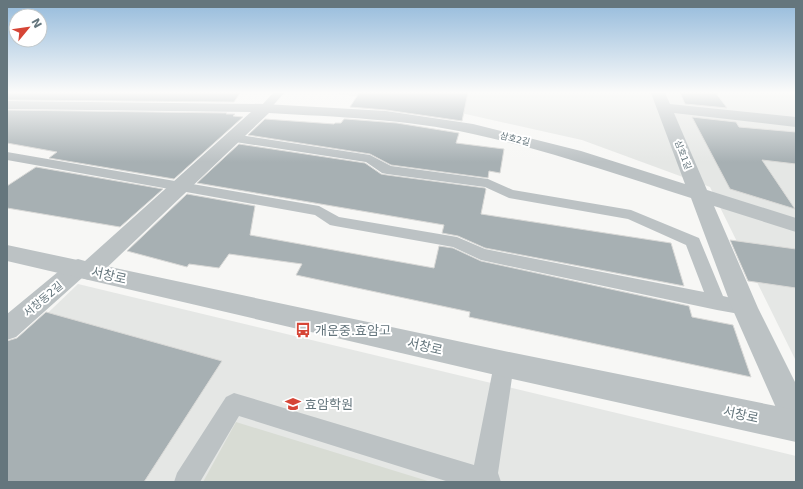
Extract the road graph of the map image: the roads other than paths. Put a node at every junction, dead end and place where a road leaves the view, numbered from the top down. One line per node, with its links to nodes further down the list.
1 (257, 116): 6 (street, 서창동2길)
2 (383, 116): 9 (street, 삼호2길)
3 (668, 116): 9 (street, 삼호1길)
4 (738, 116): 5 (street)
5 (796, 122)
6 (233, 138): 8 (street, 서창동2길); 13 (lane)
7 (7, 156): 8 (lane)
8 (181, 185): 12 (street, 서창동2길); 13 (lane)
9 (698, 194): 10 (street, 삼호2길); 14 (street, 삼호1길)
10 (796, 225)
11 (7, 253): 12 (street, 서창로)
12 (84, 270): 15 (street, 서창동2길); 16 (street, 서창로)
13 (717, 303): 14 (lane)
14 (745, 308): 17 (street, 삼호1길)
15 (7, 329)
16 (504, 364): 18 (street, 서창로); 19 (lane)
17 (796, 417)
18 (796, 426)
19 (486, 481): 20 (lane)
20 (186, 482)

